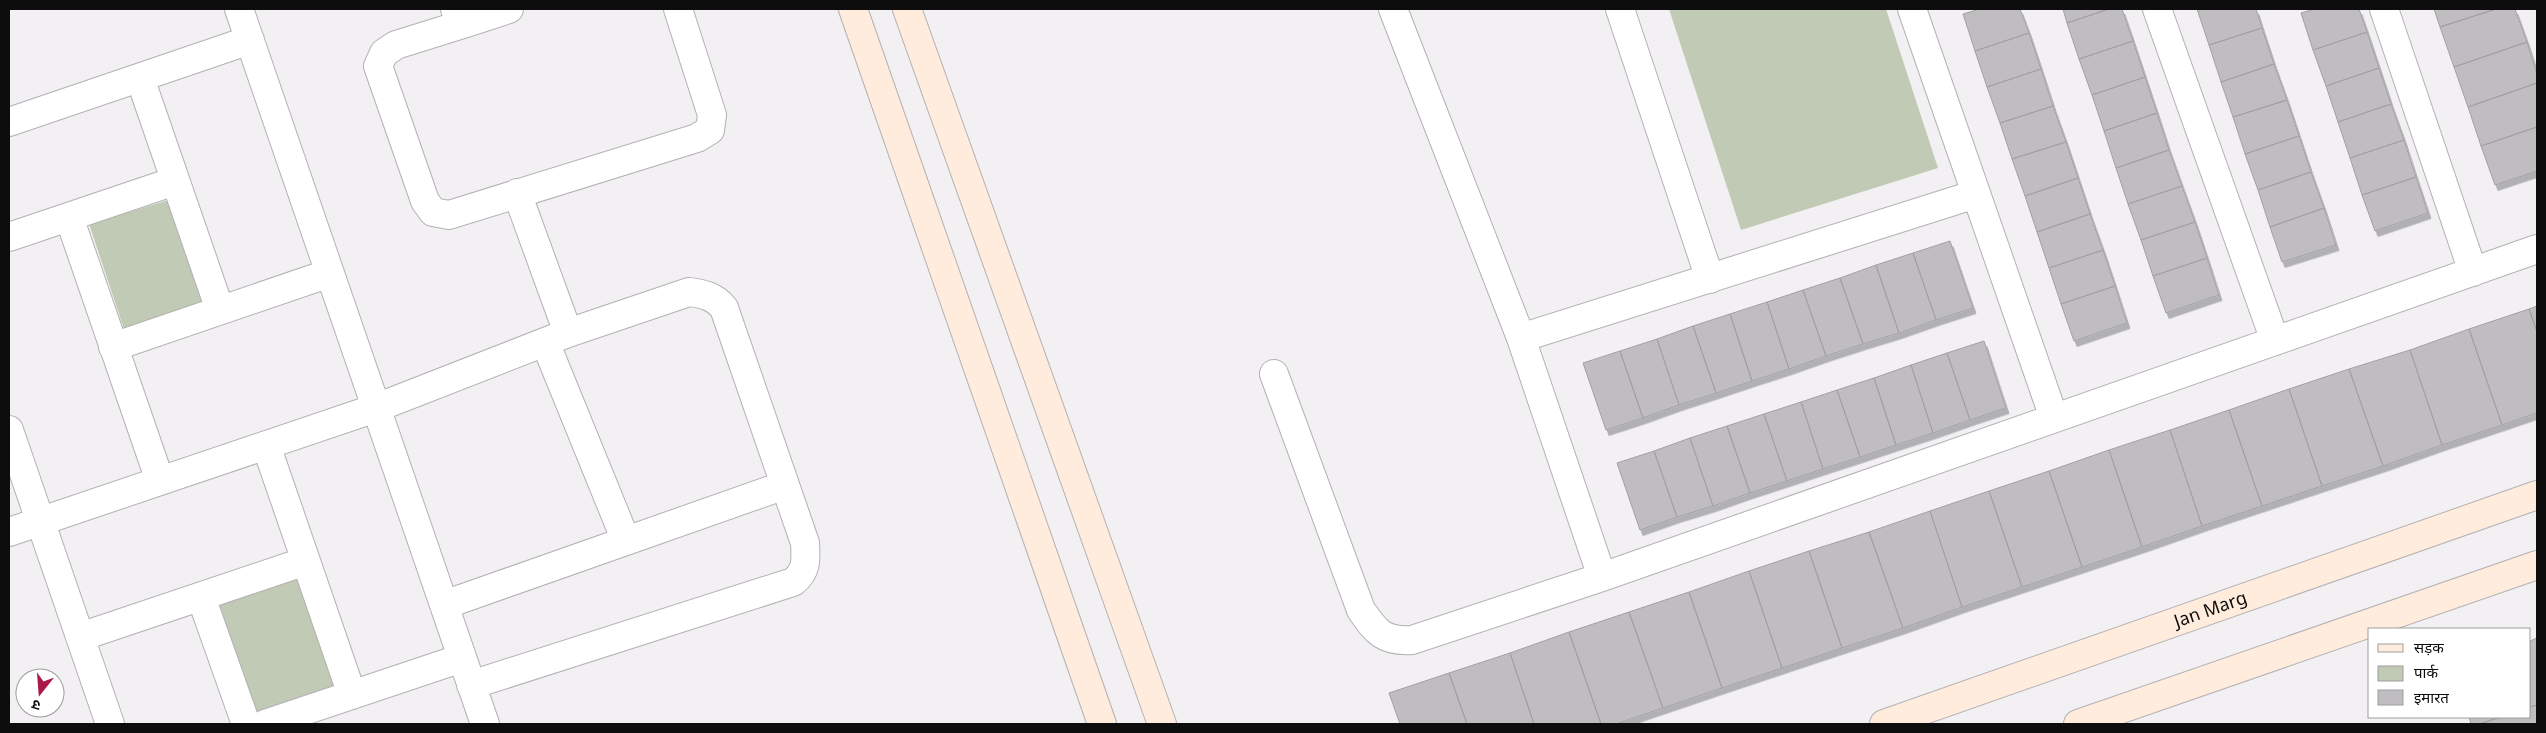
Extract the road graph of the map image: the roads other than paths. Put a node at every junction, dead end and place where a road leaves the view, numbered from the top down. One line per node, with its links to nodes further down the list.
1 (239, 9): 12 (street)
2 (508, 9): 11 (street)
3 (678, 9): 16 (street)
4 (853, 9): 53 (main road)
5 (907, 9): 54 (main road)
6 (1393, 9): 26 (street)
7 (1620, 9): 23 (street)
8 (1912, 9): 17 (street)
9 (2158, 9): 27 (street)
10 (2384, 9): 21 (street)
11 (458, 17): 16 (street)
12 (250, 40): 13 (street); 22 (street)
13 (140, 78): 14 (street); 15 (street)
14 (9, 122)
15 (175, 181): 18 (street); 24 (street)
16 (517, 193): 25 (street)
17 (1976, 194): 23 (street); 31 (street)
18 (69, 217): 19 (street); 28 (street)
19 (9, 237)
20 (2537, 249): 21 (street)
21 (2473, 272): 27 (street)
22 (330, 273): 24 (street); 30 (street)
23 (1710, 279): 26 (street)
24 (220, 310): 28 (street)
25 (556, 337): 30 (street); 35 (street); 39 (street)
26 (1521, 338): 42 (street)
27 (2275, 341): 31 (street)
28 (113, 347): 34 (street)
29 (1274, 374): 42 (street)
30 (376, 408): 33 (street); 44 (street)
31 (2054, 418): 42 (street)
32 (9, 430): 37 (street)
33 (266, 445): 34 (street); 40 (street)
34 (160, 481): 37 (street)
35 (785, 485): 39 (street); 47 (street)
36 (2537, 495): 55 (main road, Jan Marg)
37 (40, 522): 38 (street); 45 (street)
38 (9, 532)
39 (626, 541): 44 (street)
40 (306, 561): 43 (street); 48 (street)
41 (2537, 565): 56 (main road)
42 (1602, 577)
43 (201, 596): 45 (street); 50 (street)
44 (444, 605): 46 (street)
45 (80, 637): 49 (street)
46 (462, 658): 47 (street); 48 (street)
47 (471, 685): 52 (street)
48 (352, 695): 51 (street)
49 (110, 724)
50 (246, 724)
51 (265, 724)
52 (485, 724)
53 (1102, 724)
54 (1162, 724)
55 (1884, 724)
56 (2078, 724)

